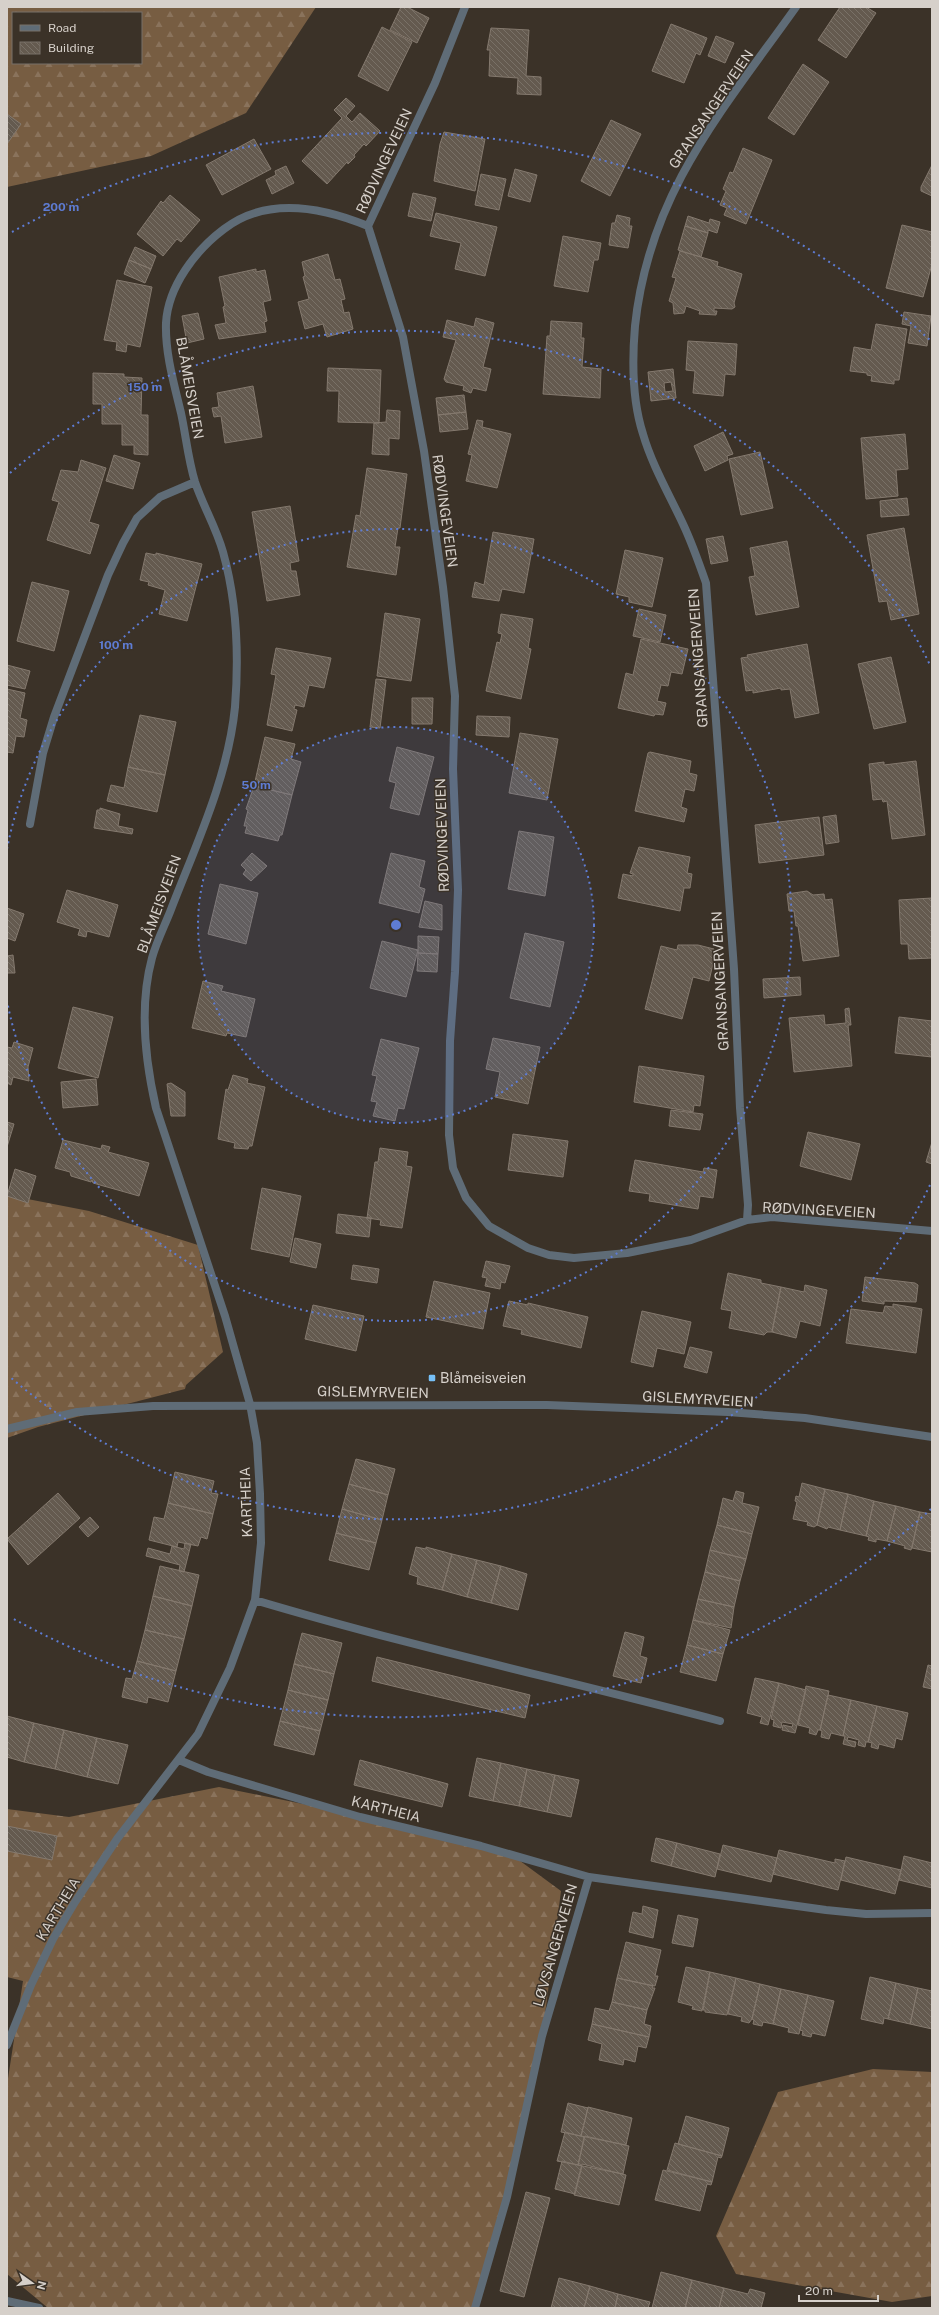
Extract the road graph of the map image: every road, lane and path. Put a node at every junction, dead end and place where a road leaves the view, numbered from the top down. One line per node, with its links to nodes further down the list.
1 (465, 7): 3 (street, RØDVINGEVEIEN)
2 (796, 7): 6 (street, GRANSANGERVEIEN)
3 (368, 226): 4 (street, BLÅMEISVEIEN); 6 (street, RØDVINGEVEIEN)
4 (195, 482): 5 (street); 8 (street, BLÅMEISVEIEN)
5 (30, 824)
6 (747, 1220): 7 (street, RØDVINGEVEIEN)
7 (932, 1231)
8 (250, 1404): 9 (street, GISLEMYRVEIEN); 10 (street, GISLEMYRVEIEN); 11 (street, KARTHEIA)
9 (7, 1429)
10 (932, 1437)
11 (255, 1600): 12 (street); 13 (street, KARTHEIA)
12 (720, 1721)
13 (179, 1760): 14 (street, KARTHEIA); 16 (street, KARTHEIA)
14 (589, 1878): 15 (street, LØVSANGERVEIEN); 19 (street, LØVSANGERVEIEN)
15 (932, 1914)
16 (7, 2045)
17 (7, 2301): 18 (street)
18 (39, 2308)
19 (475, 2308)

